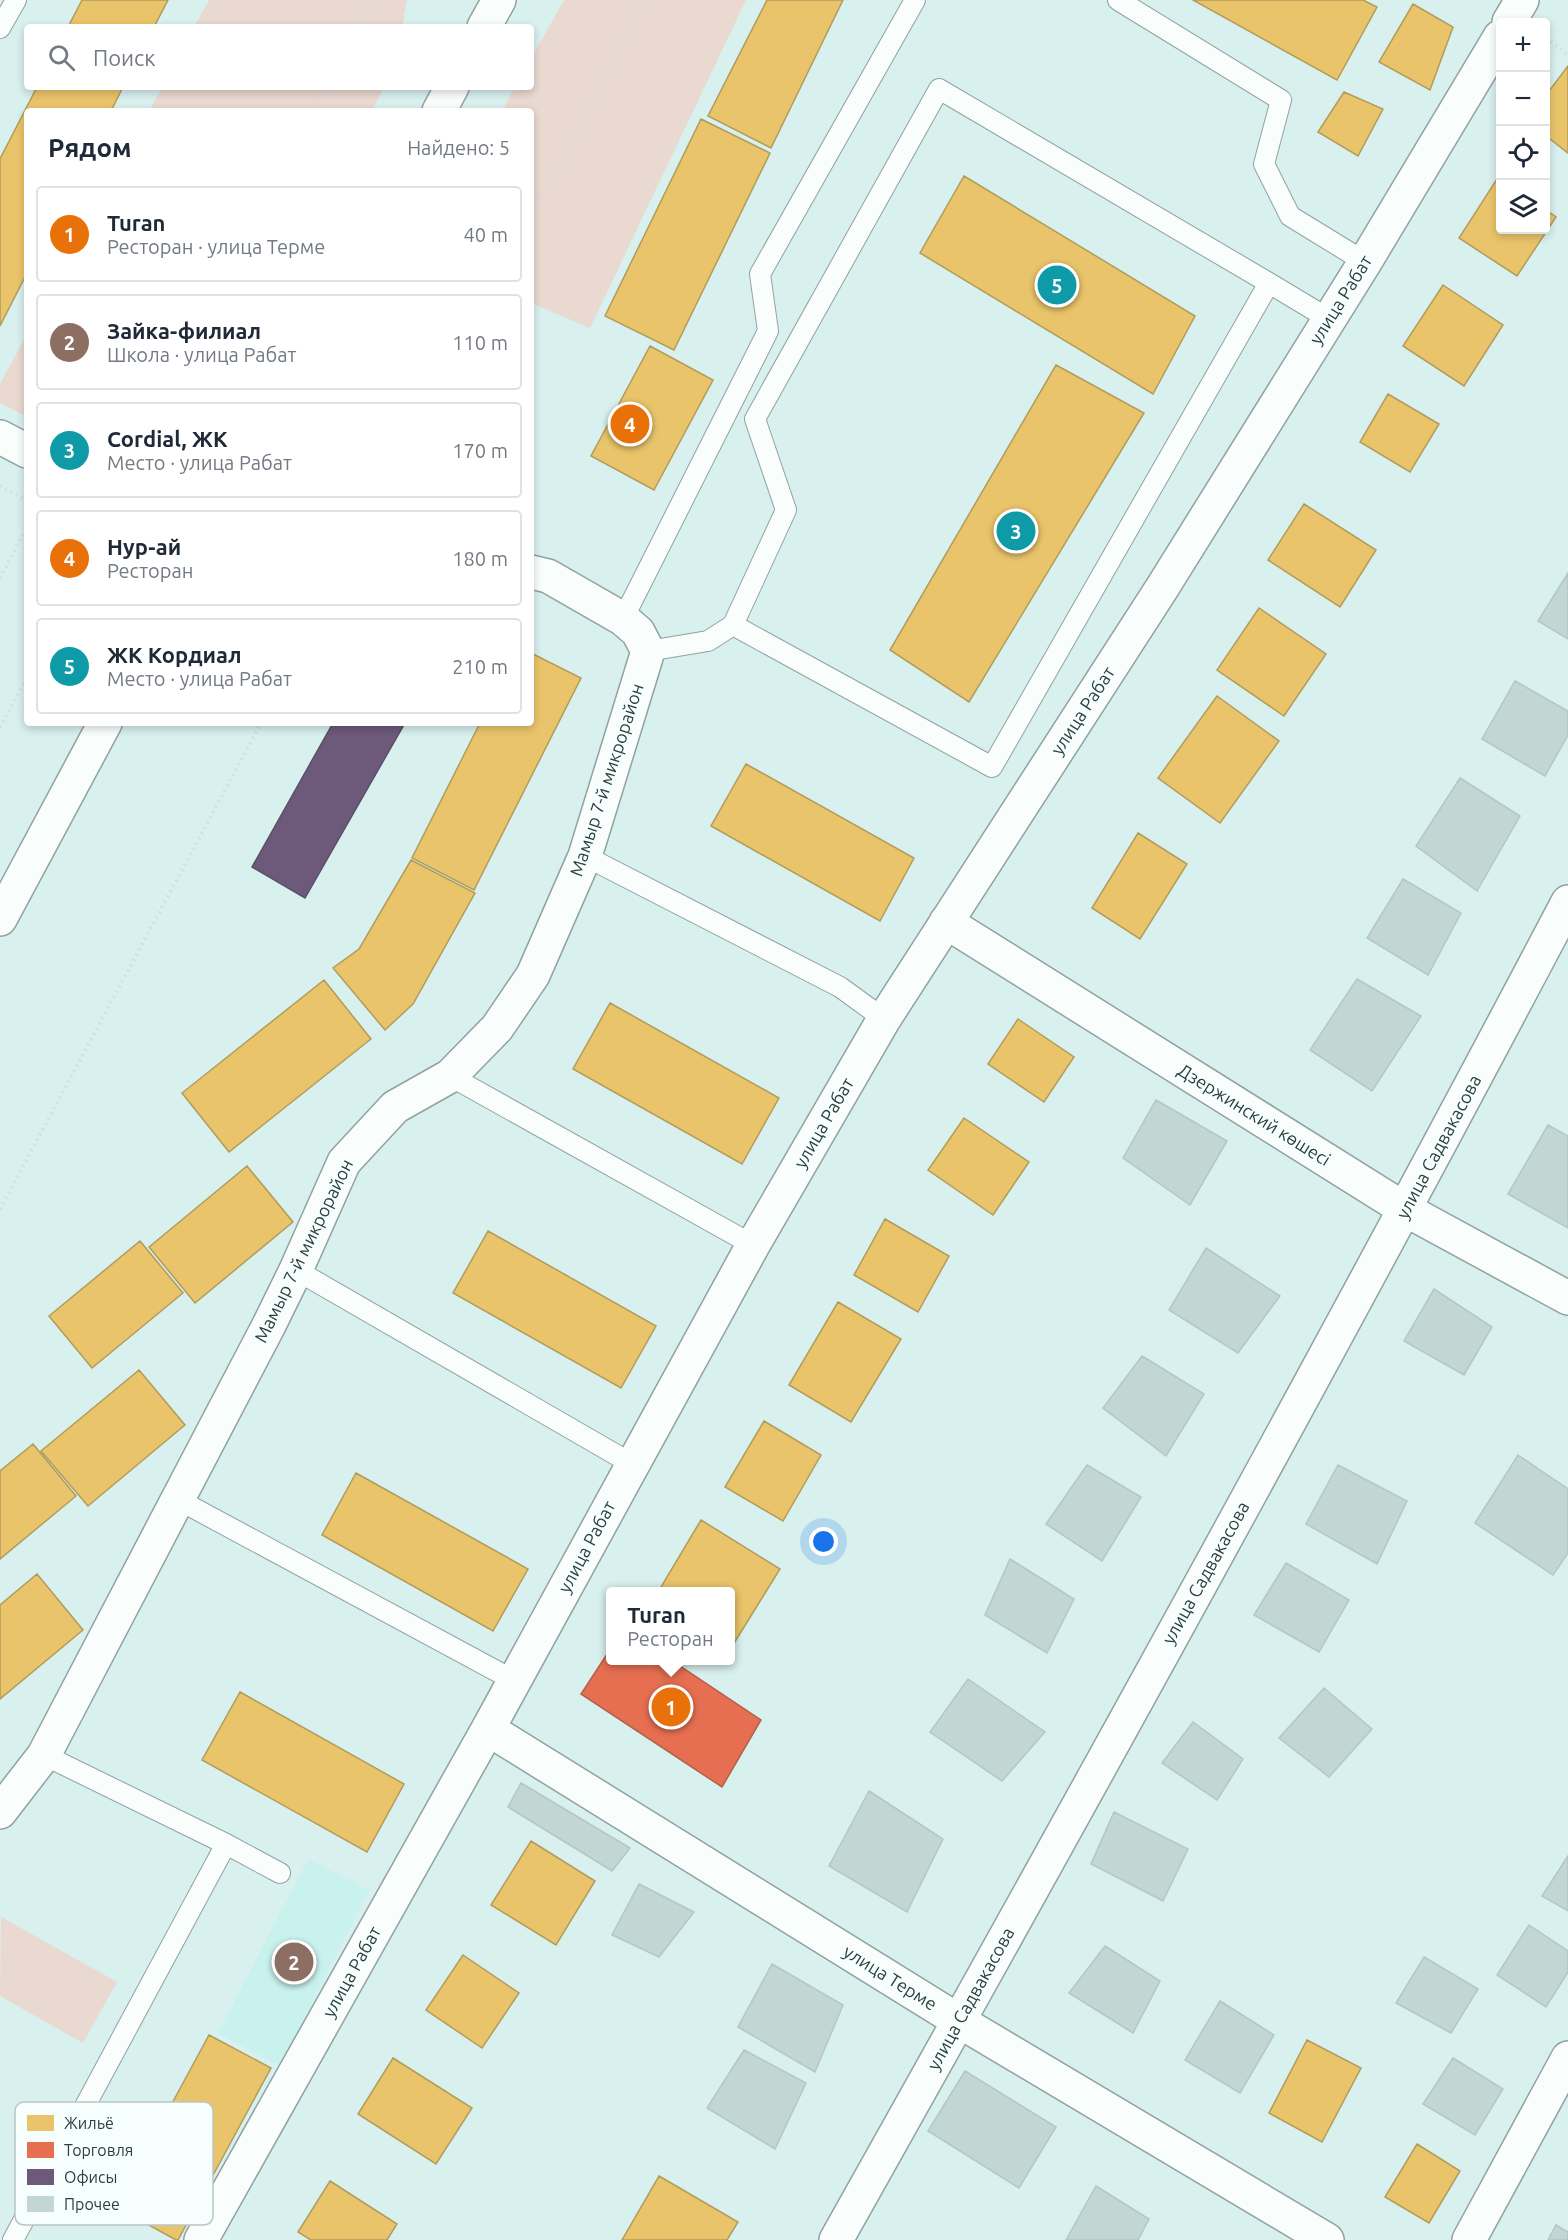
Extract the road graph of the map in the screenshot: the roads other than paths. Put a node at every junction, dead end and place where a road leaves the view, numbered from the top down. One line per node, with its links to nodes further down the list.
1 (16, 0): 8 (lane)
2 (499, 0): 7 (street)
3 (915, 0): 18 (lane)
4 (1118, 0): 12 (lane)
5 (1522, 0): 6 (street)
6 (1511, 18)
7 (486, 24)
8 (0, 28)
9 (1496, 44): 12 (street, улица Рабат)
10 (450, 90): 11 (street)
11 (441, 108)
12 (1365, 262): 14 (street, улица Рабат)
13 (1269, 283): 14 (lane); 19 (lane); 19 (lane)
14 (1329, 319): 25 (street, улица Рабат)
15 (0, 437): 16 (street)
16 (24, 450)
17 (534, 573): 18 (street)
18 (623, 619): 20 (street)
19 (733, 625): 20 (lane)
20 (648, 651): 22 (street, Мамыр 7-й микрорайон)
21 (103, 726): 24 (street)
22 (585, 856): 26 (lane); 27 (street, Мамыр 7-й микрорайон)
23 (1568, 902): 28 (street, улица Садвакасова)
24 (0, 919)
25 (946, 922): 26 (street, улица Рабат); 28 (street, Дзержинский көшесі)
26 (884, 1019): 29 (street, улица Рабат)
27 (450, 1076): 29 (lane); 30 (street, Мамыр 7-й микрорайон)
28 (1406, 1210): 31 (street, Дзержинский көшесі); 40 (street, улица Садвакасова)
29 (753, 1245): 32 (street, улица Рабат)
30 (296, 1270): 32 (lane); 33 (street, Мамыр 7-й микрорайон)
31 (1568, 1298)
32 (632, 1464): 34 (street, улица Рабат)
33 (177, 1499): 34 (lane); 36 (street, Мамыр 7-й микрорайон)
34 (515, 1681): 35 (street, улица Рабат)
35 (488, 1729): 40 (street, улица Терме); 43 (street, улица Рабат)
36 (44, 1755): 37 (street, Мамыр 7-й микрорайон); 38 (lane)
37 (0, 1812)
38 (226, 1844): 39 (lane); 42 (lane)
39 (280, 1873)
40 (959, 2021): 48 (street, улица Садвакасова); 49 (street, улица Терме)
41 (1568, 2058): 50 (street)
42 (87, 2102)
43 (213, 2219)
44 (21, 2225): 46 (lane)
45 (209, 2225): 47 (street, улица Рабат)
46 (13, 2240)
47 (201, 2240)
48 (836, 2240)
49 (1327, 2240)
50 (1469, 2240)

